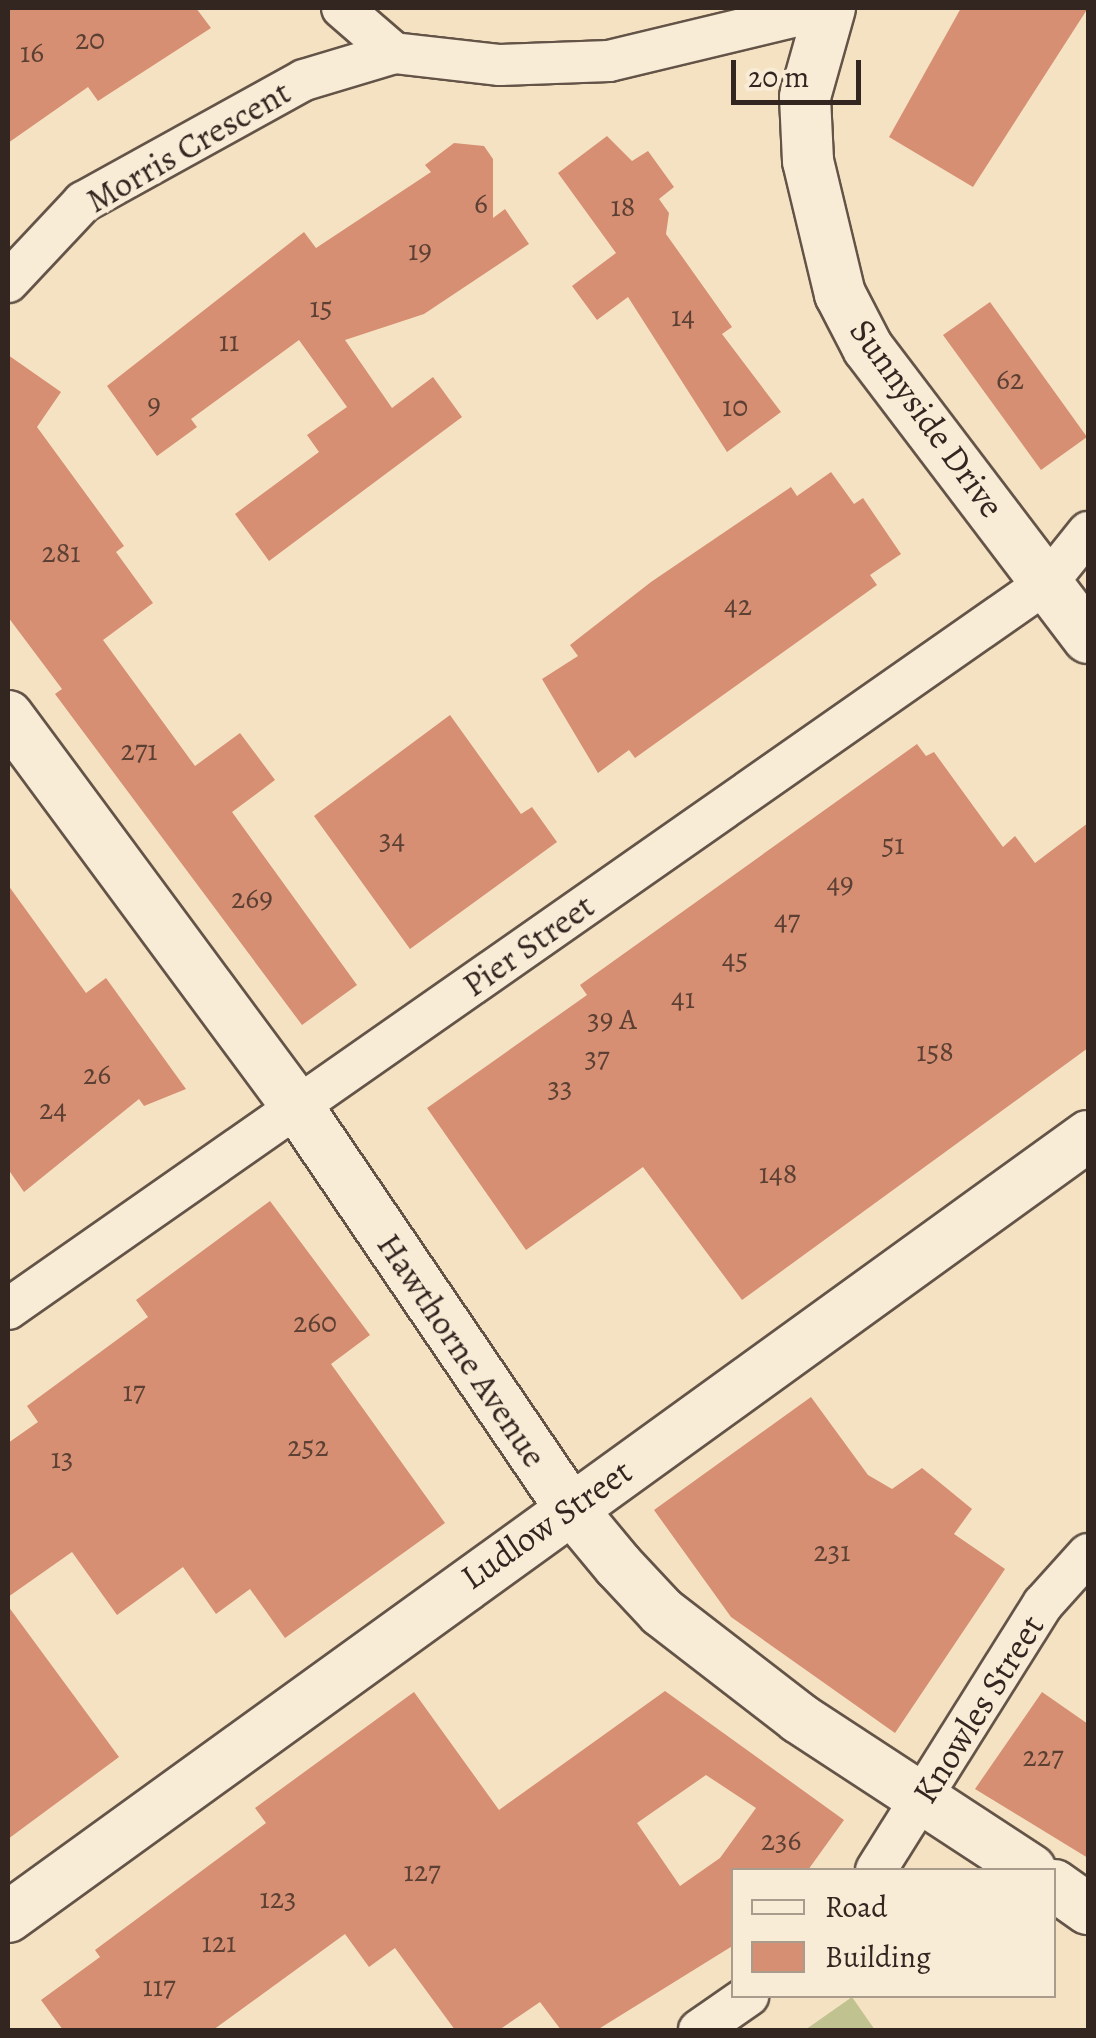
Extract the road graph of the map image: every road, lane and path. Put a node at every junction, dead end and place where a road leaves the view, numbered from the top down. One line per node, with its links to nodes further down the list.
1 (342, 8): 3 (street)
2 (830, 8): 3 (street); 6 (street, Sunnyside Drive)
3 (394, 53): 4 (street, Morris Crescent)
4 (8, 282)
5 (1088, 532): 6 (street, Pier Street)
6 (1048, 582): 7 (street, Sunnyside Drive); 9 (street, Pier Street)
7 (1088, 638)
8 (8, 716): 9 (street, Hawthorne Avenue)
9 (297, 1106): 11 (street, Pier Street); 12 (street, Hawthorne Avenue)
10 (1088, 1136): 12 (street, Ludlow Street)
11 (8, 1308)
12 (568, 1506): 14 (street, Hawthorne Avenue); 19 (street, Ludlow Street)
13 (1088, 1554): 14 (street, Knowles Street)
14 (922, 1798): 15 (street, Knowles Street); 16 (street, Hawthorne Avenue)
15 (877, 1868)
16 (1028, 1868)
17 (1056, 1887): 18 (street)
18 (1088, 1909)
19 (8, 1916)
20 (745, 1998): 21 (street)
21 (699, 2030)

